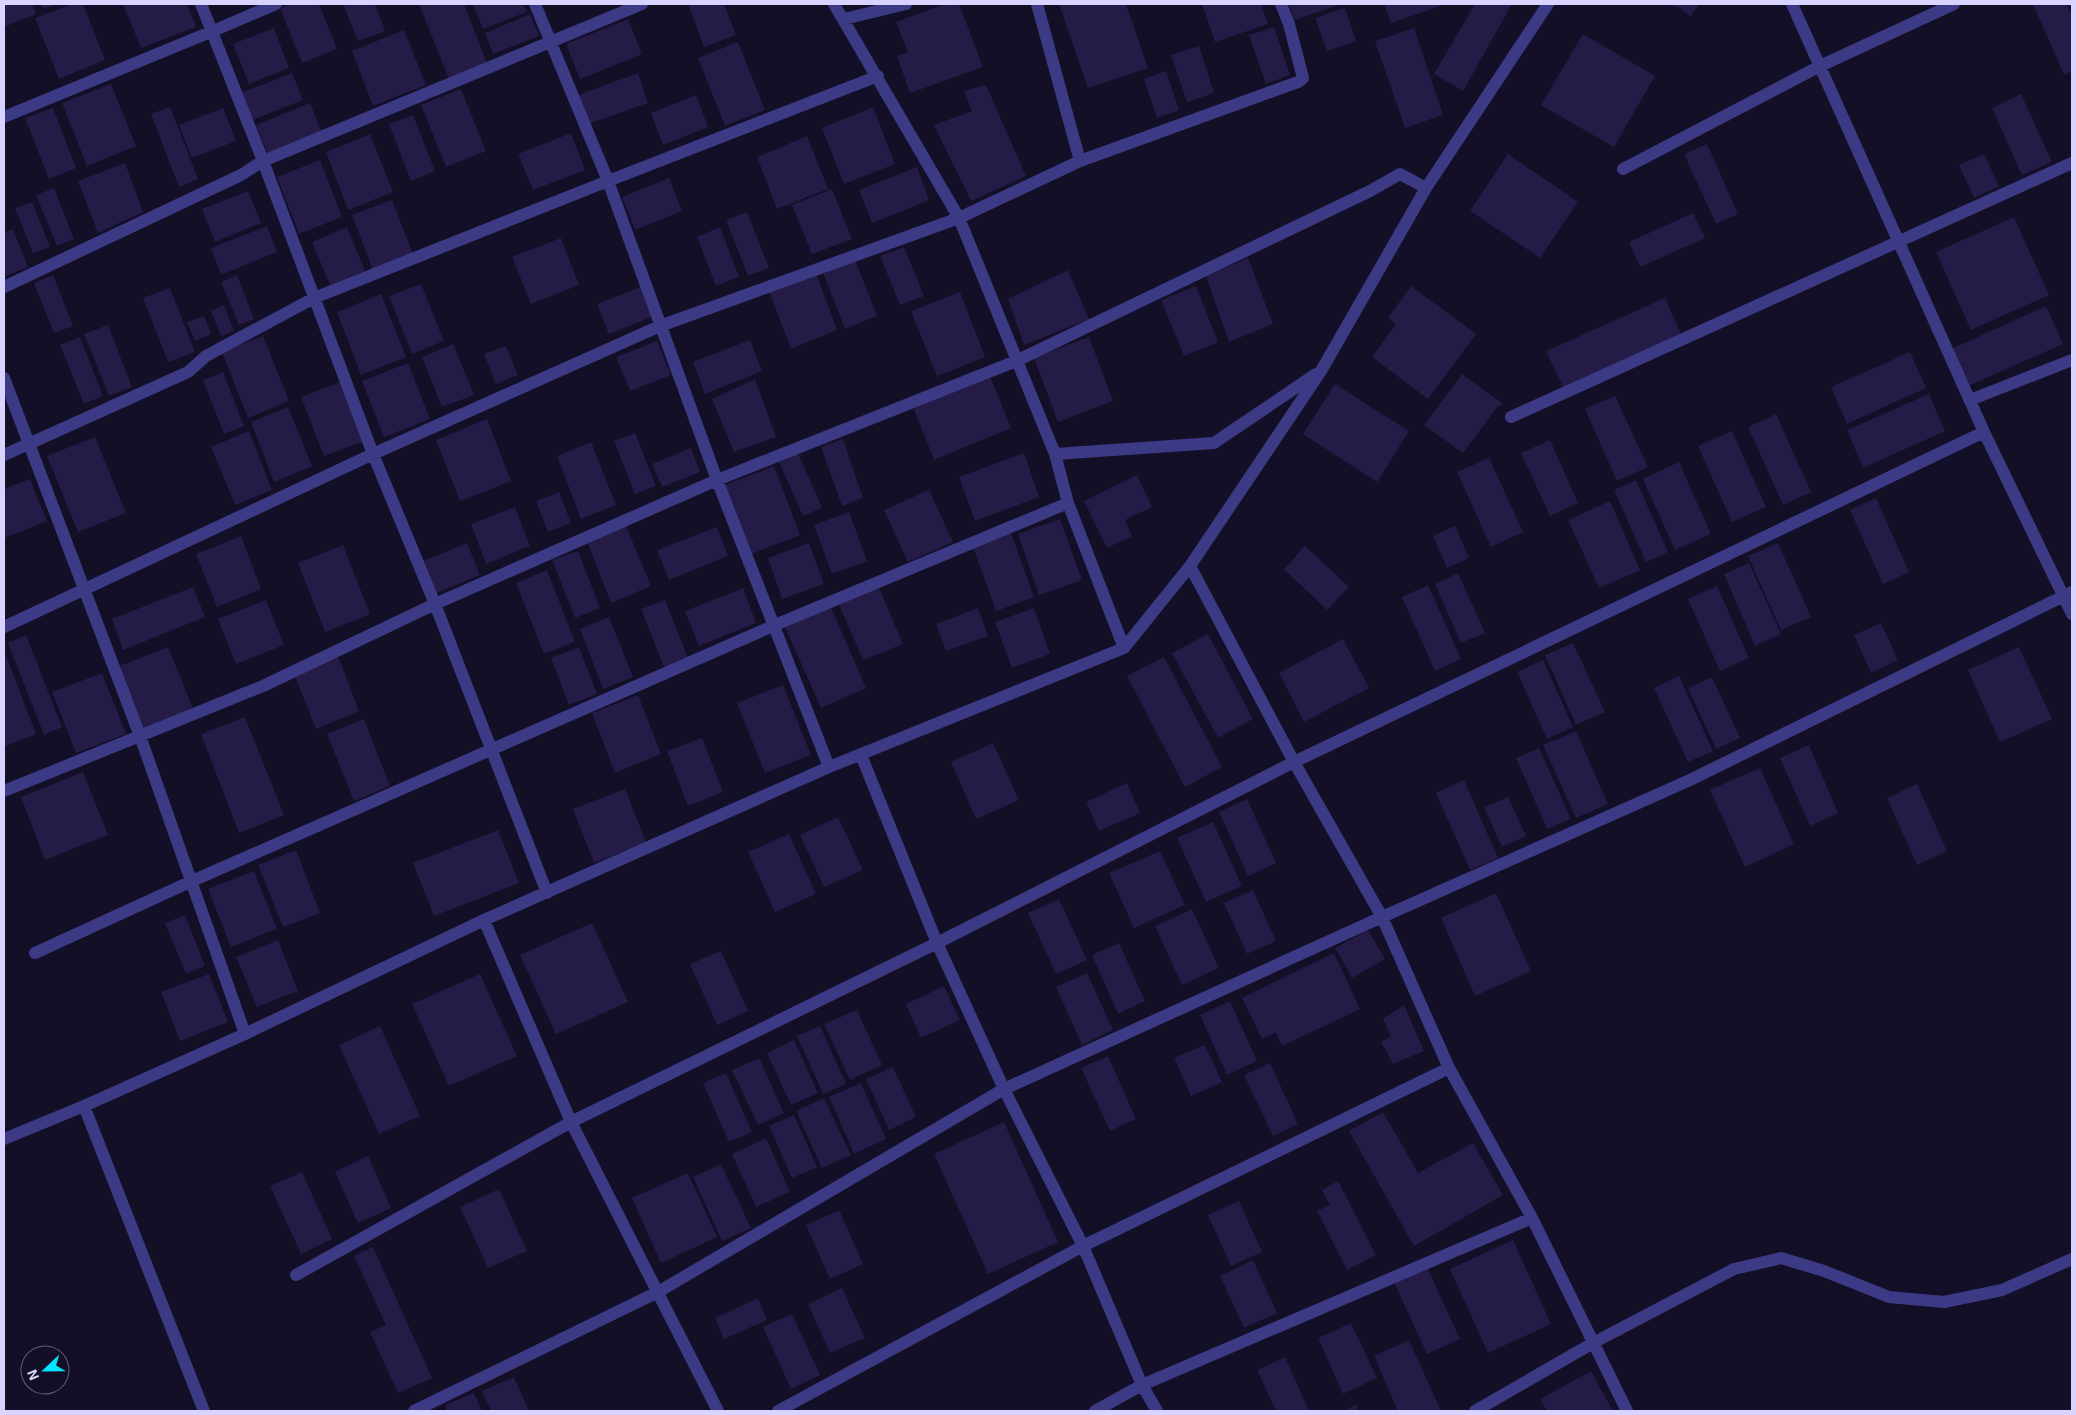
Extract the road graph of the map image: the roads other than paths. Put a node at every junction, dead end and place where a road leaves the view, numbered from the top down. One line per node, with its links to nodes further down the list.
1 (202, 4): 13 (street)
2 (276, 4): 13 (street)
3 (535, 4): 14 (street)
4 (642, 4): 14 (street)
5 (834, 4): 12 (street)
6 (906, 4): 12 (street)
7 (1037, 4): 19 (street)
8 (1281, 4): 19 (street)
9 (1548, 4): 23 (street)
10 (1792, 4): 15 (street)
11 (1954, 4): 15 (street)
12 (844, 19): 16 (street)
13 (213, 32): 17 (street); 18 (street)
14 (550, 42): 18 (street); 22 (street)
15 (1820, 66): 21 (street); 25 (street)
16 (878, 76): 22 (street); 24 (street)
17 (4, 117)
18 (263, 161): 26 (street); 27 (street)
19 (1080, 161): 24 (street)
20 (2072, 163): 25 (street)
21 (1623, 169)
22 (608, 181): 27 (street); 28 (street)
23 (1426, 188): 29 (street); 31 (street)
24 (959, 218): 28 (street); 29 (street)
25 (1899, 242): 33 (street); 34 (street)
26 (4, 287)
27 (314, 298): 36 (street); 37 (street)
28 (660, 326): 37 (street); 40 (street)
29 (1016, 360): 38 (street); 40 (street)
30 (2072, 360): 33 (street)
31 (1321, 371): 38 (street); 42 (street)
32 (4, 378): 36 (street)
33 (1970, 400): 35 (street)
34 (1511, 417)
35 (1984, 432): 44 (street); 53 (street)
36 (29, 444): 39 (street); 43 (street)
37 (373, 454): 43 (street); 45 (street)
38 (1055, 454): 41 (street)
39 (4, 455)
40 (717, 480): 45 (street); 47 (street)
41 (1068, 502): 47 (street); 49 (street)
42 (1190, 566): 49 (street); 53 (street)
43 (84, 590): 48 (street); 50 (street)
44 (2068, 593): 46 (street); 58 (street)
45 (435, 604): 50 (street); 51 (street)
46 (2072, 614)
47 (775, 625): 51 (street); 54 (street)
48 (4, 627)
49 (1124, 648): 52 (street)
50 (140, 736): 55 (street); 56 (street)
51 (490, 751): 56 (street); 57 (street)
52 (861, 755): 54 (street); 60 (street)
53 (1294, 762): 58 (street); 60 (street)
54 (829, 767): 57 (street)
55 (4, 791)
56 (192, 881): 61 (street); 62 (street)
57 (547, 893): 59 (street)
58 (1382, 917): 63 (street); 64 (street)
59 (484, 920): 62 (street); 66 (street)
60 (937, 943): 64 (street); 66 (street)
61 (35, 953)
62 (245, 1034): 65 (street)
63 (1449, 1068): 68 (street); 69 (street)
64 (1004, 1089): 69 (street); 72 (street)
65 (84, 1106): 67 (street); 75 (street)
66 (571, 1122): 71 (street); 72 (street)
67 (4, 1139)
68 (1532, 1218): 73 (street); 74 (street)
69 (1083, 1246): 74 (street); 78 (street)
70 (2072, 1259): 73 (street)
71 (296, 1275)
72 (658, 1292): 76 (street); 77 (street)
73 (1593, 1343): 81 (street); 82 (street)
74 (1142, 1385): 79 (street); 80 (street)
75 (204, 1411)
76 (414, 1411)
77 (718, 1411)
78 (778, 1411)
79 (1095, 1411)
80 (1157, 1411)
81 (1475, 1411)
82 (1627, 1411)

